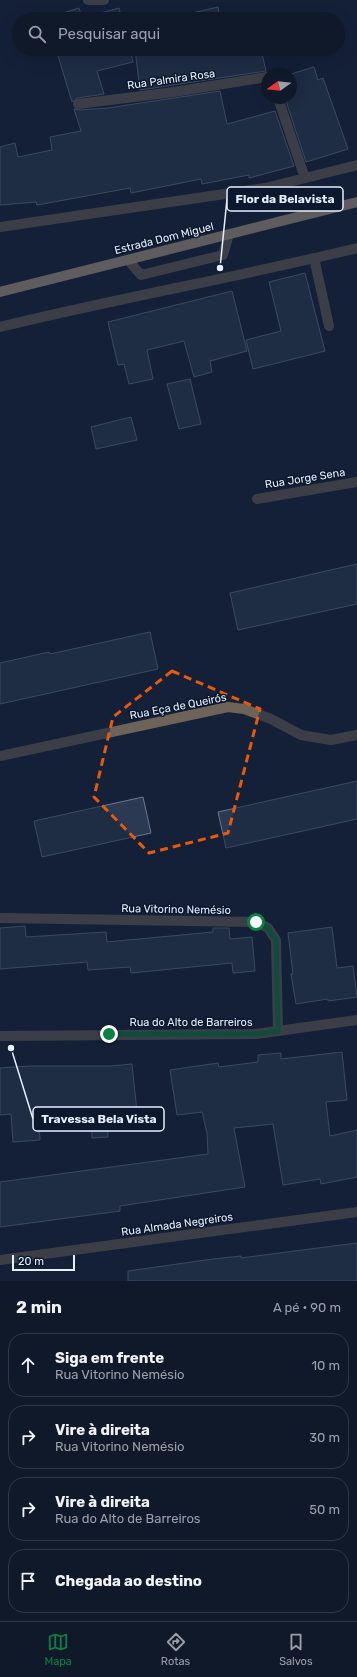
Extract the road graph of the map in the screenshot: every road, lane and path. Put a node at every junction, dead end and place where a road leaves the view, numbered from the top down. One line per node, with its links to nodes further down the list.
1 (88, 0): 2 (street)
2 (104, 0)
3 (261, 78): 4 (street, Rua Palmira Rosa)
4 (78, 104)
5 (280, 104): 7 (street)
6 (357, 165): 7 (street)
7 (305, 178): 9 (street)
8 (357, 202): 10 (main road, Estrada Dom Miguel)
9 (0, 227)
10 (229, 234): 13 (main road, Estrada Dom Miguel); 13 (street)
11 (357, 248): 12 (street)
12 (314, 258): 15 (street); 16 (street)
13 (128, 260): 14 (main road, Estrada Dom Miguel)
14 (0, 292)
15 (329, 326)
16 (0, 327)
17 (357, 482): 18 (street, Rua Jorge Sena)
18 (257, 499)
19 (357, 735): 20 (street, Rua Eça de Queirós)
20 (0, 756)
21 (0, 918): 23 (street, Rua Vitorino Nemésio)
22 (357, 1020): 23 (street, Rua do Alto de Barreiros)
23 (278, 1031): 24 (street, Rua do Alto de Barreiros)
24 (0, 1036)
25 (357, 1212): 26 (street, Rua Almada Negreiros)
26 (0, 1260)

